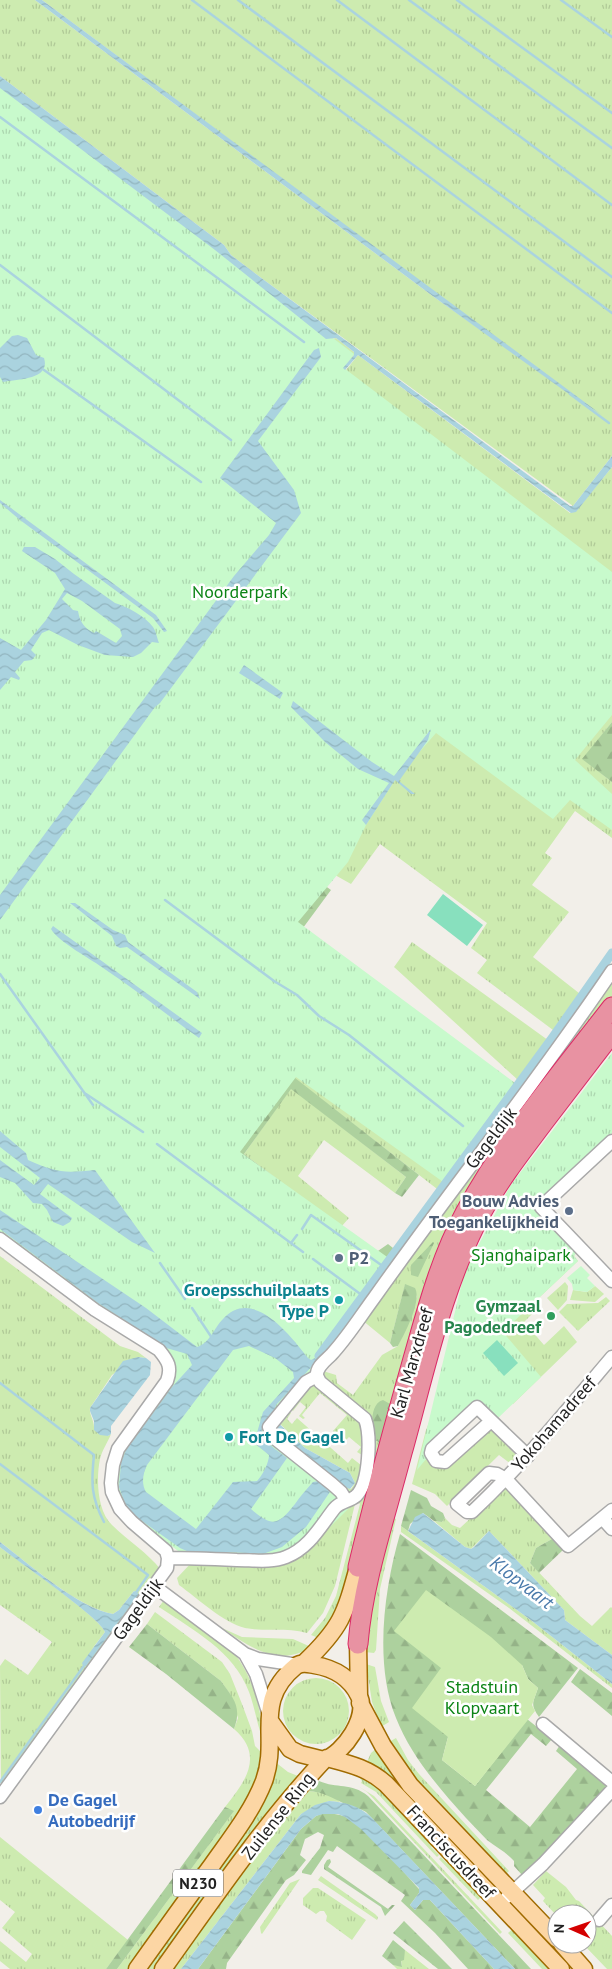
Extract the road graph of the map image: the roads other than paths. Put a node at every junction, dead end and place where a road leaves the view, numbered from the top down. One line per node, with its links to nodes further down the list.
1 (612, 971): 9 (street, Gageldijk)
2 (612, 1007): 16 (highway, Karl Marxdreef / N230)
3 (612, 1033): 18 (highway, Karl Marxdreef / N230)
4 (612, 1141): 6 (street)
5 (0, 1239): 15 (street)
6 (612, 1281)
7 (612, 1356): 8 (street, Yokohamadreef)
8 (607, 1372): 11 (street, Yokohamadreef)
9 (317, 1376): 12 (street, Gageldijk); 12 (street, Gageldijk)
10 (491, 1421): 10 (street); 11 (street)
11 (528, 1456): 13 (street, Yokohamadreef)
12 (346, 1500): 15 (street, Gageldijk)
13 (608, 1514): 14 (street)
14 (612, 1529)
15 (168, 1558): 17 (street, Gageldijk)
16 (358, 1567): 20 (main road, Karl Marxdreef / N230)
17 (154, 1586): 19 (street); 27 (street, Gageldijk)
18 (358, 1644): 21 (main road, Karl Marxdreef / N230)
19 (245, 1654): 20 (street); 22 (street)
20 (301, 1664): 21 (main road); 22 (main road, N230)
21 (360, 1700): 24 (main road, N230); 28 (main road, Franciscusdreef)
22 (270, 1718): 24 (main road); 33 (main road, Zuilense Ring / N230)
23 (543, 1724): 25 (street)
24 (325, 1759): 28 (main road, Franciscusdreef); 34 (main road, Zuilense Ring / N230)
25 (612, 1782)
26 (612, 1790): 28 (street)
27 (0, 1797)
28 (506, 1898): 31 (main road, Franciscusdreef); 35 (main road, Franciscusdreef)
29 (612, 1905): 30 (street)
30 (599, 1920)
31 (547, 1928)
32 (571, 1954): 36 (main road)
33 (137, 1969)
34 (162, 1969)
35 (561, 1969)
36 (584, 1969)

